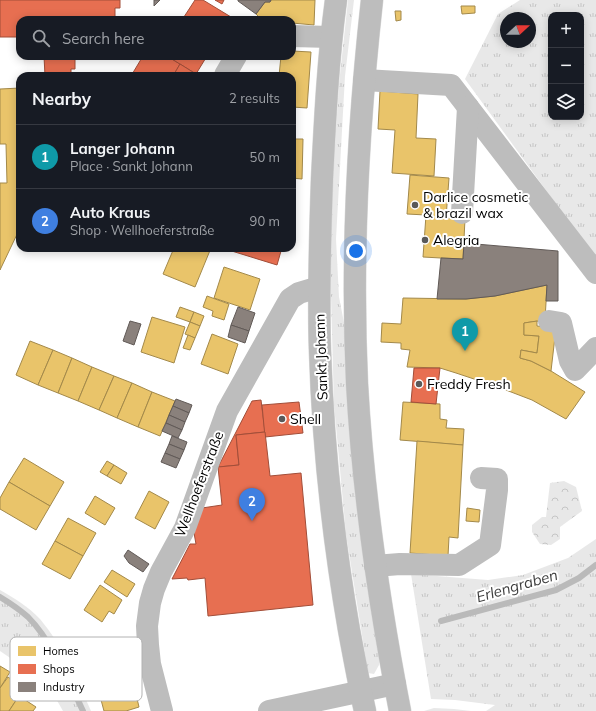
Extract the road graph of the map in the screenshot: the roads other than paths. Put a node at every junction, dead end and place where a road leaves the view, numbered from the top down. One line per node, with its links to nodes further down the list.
1 (336, 0): 4 (main road, Sankt Johann)
2 (372, 0): 7 (main road)
3 (296, 36): 4 (main road)
4 (331, 37): 11 (main road, Sankt Johann)
5 (234, 60): 6 (main road)
6 (227, 72)
7 (364, 80): 8 (main road); 15 (main road)
8 (468, 107): 9 (main road); 10 (main road)
9 (462, 213)
10 (596, 273)
11 (319, 287): 17 (main road, Sankt Johann); 18 (main road, Wellhoeferstraße)
12 (549, 322): 13 (main road)
13 (596, 348)
14 (481, 478): 15 (main road)
15 (375, 566): 16 (main road)
16 (395, 684): 17 (main road); 20 (main road)
17 (363, 701): 19 (main road)
18 (162, 711)
19 (269, 711)
20 (400, 711)

